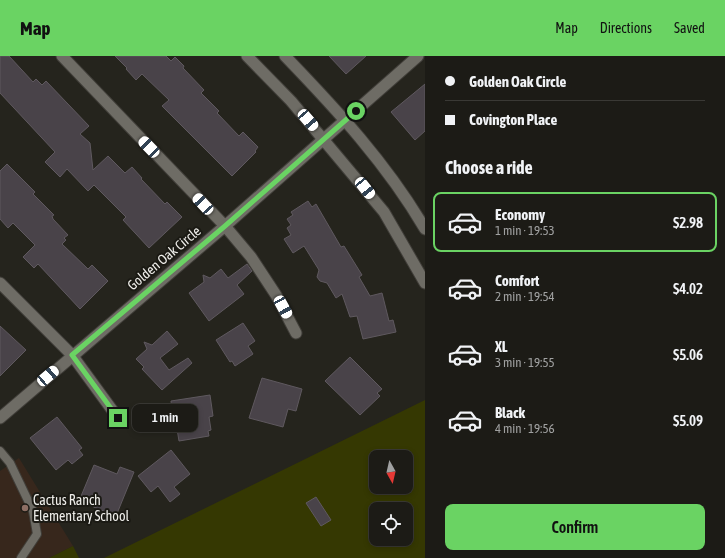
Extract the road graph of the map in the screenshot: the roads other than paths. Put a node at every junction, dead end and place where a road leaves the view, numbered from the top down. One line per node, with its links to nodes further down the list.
1 (62, 56): 7 (street)
2 (247, 56): 6 (street)
3 (285, 56): 5 (street)
4 (418, 56): 5 (street, Golden Oak Circle)
5 (346, 120): 6 (street, Golden Oak Circle); 8 (street)
6 (325, 139): 7 (street, Golden Oak Circle); 10 (street)
7 (225, 226): 11 (street); 12 (street, Golden Oak Circle)
8 (425, 229)
9 (0, 282): 12 (street)
10 (425, 283)
11 (296, 332)
12 (72, 355): 13 (street, Golden Oak Circle); 14 (street)
13 (0, 418)
14 (118, 418)
15 (0, 451): 16 (lane)
16 (21, 558)

